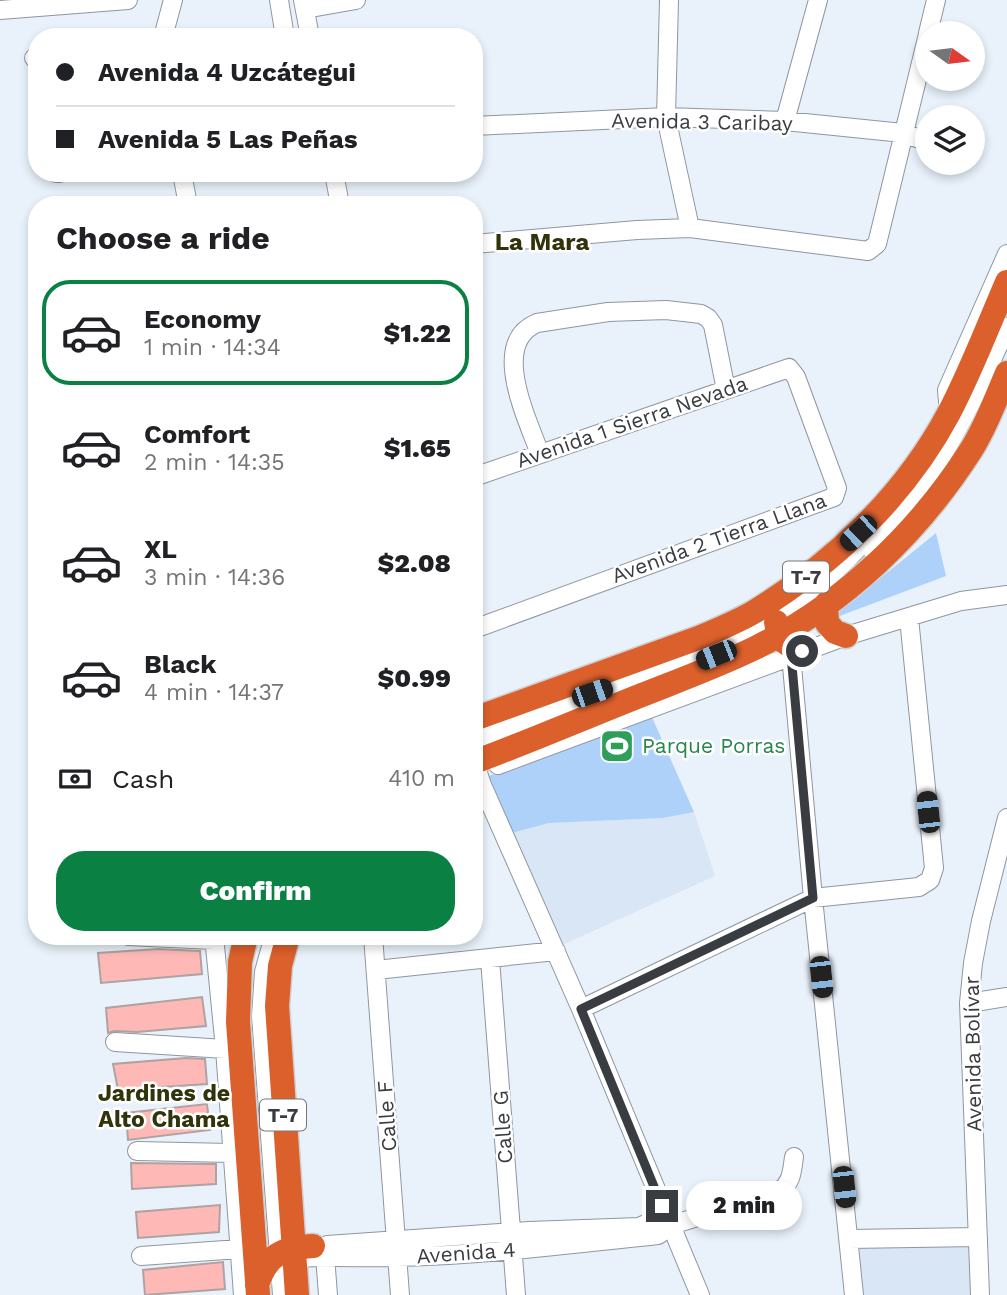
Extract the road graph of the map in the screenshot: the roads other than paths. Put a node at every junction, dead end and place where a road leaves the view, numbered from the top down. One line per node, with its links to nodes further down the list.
1 (128, 0): 8 (street)
2 (173, 0): 12 (street)
3 (279, 0): 13 (street)
4 (356, 0): 9 (street)
5 (668, 0): 16 (street)
6 (818, 0): 17 (street)
7 (936, 0): 11 (street)
8 (51, 3): 10 (street)
9 (304, 5): 14 (street)
10 (0, 10)
11 (931, 21)
12 (165, 28)
13 (284, 28)
14 (308, 28)
15 (915, 85): 19 (street)
16 (666, 117): 17 (street, Avenida 3 Caribay); 18 (street, Avenida 3 Caribay); 21 (street)
17 (785, 121): 19 (street, Avenida 3 Caribay)
18 (483, 126)
19 (903, 132): 20 (street, Avenida 3 Caribay); 21 (street)
20 (915, 137)
21 (690, 229): 22 (street)
22 (483, 243)
23 (1007, 254): 30 (street)
24 (1007, 282): 30 (highway, T-7)
25 (1007, 306): 37 (street)
26 (1007, 327): 37 (street)
27 (789, 368): 29 (street, Avenida 1 Sierra Nevada); 36 (street, Avenida 2 Tierra Llana)
28 (1007, 373): 34 (highway, T-7)
29 (726, 390): 31 (street, Avenida 1 Sierra Nevada); 31 (street)
30 (949, 412): 37 (highway, T-7)
31 (540, 454): 32 (street, Avenida 1 Sierra Nevada)
32 (483, 474)
33 (1007, 595): 35 (street)
34 (827, 604): 37 (highway, T-7); 38 (highway)
35 (909, 618): 38 (street); 46 (street)
36 (483, 626)
37 (785, 633): 38 (street); 39 (highway, T-7); 40 (street); 41 (street); 42 (highway, T-7); 46 (street)
38 (846, 636)
39 (483, 716)
40 (483, 728)
41 (483, 742)
42 (483, 759)
43 (483, 787): 53 (street)
44 (1007, 818): 45 (street, Avenida Bolívar)
45 (1002, 856): 57 (street, Avenida Bolívar)
46 (813, 898): 58 (street); 67 (street)
47 (215, 945): 60 (street)
48 (244, 945): 71 (highway, T-7)
49 (259, 945): 71 (street)
50 (272, 945): 71 (street)
51 (286, 945): 71 (highway, T-7)
52 (374, 945): 55 (street, Calle F)
53 (556, 951): 54 (street); 58 (street)
54 (490, 958): 55 (street); 68 (street, Calle G)
55 (376, 970): 69 (street, Calle F)
56 (1007, 997): 57 (street)
57 (969, 1003): 66 (street, Avenida Bolívar)
58 (581, 1009): 64 (street)
59 (115, 1042): 60 (street)
60 (225, 1049): 62 (street)
61 (137, 1151): 62 (street)
62 (232, 1153): 71 (street)
63 (794, 1157): 65 (street, Avenida 4)
64 (662, 1206): 65 (street); 68 (street)
65 (672, 1225): 68 (street, Avenida 4); 77 (street)
66 (978, 1237): 67 (street); 79 (street, Avenida Bolívar)
67 (849, 1239): 78 (street)
68 (512, 1241): 69 (street, Avenida 4); 76 (street, Calle G)
69 (397, 1250): 71 (street, Avenida 4); 75 (street, Calle F)
70 (141, 1256): 71 (street, Avenida 4)
71 (275, 1262): 72 (street); 73 (highway, T-7); 74 (street)
72 (282, 1295)
73 (297, 1295)
74 (328, 1295)
75 (400, 1295)
76 (516, 1295)
77 (700, 1295)
78 (854, 1295)
79 (980, 1295)

